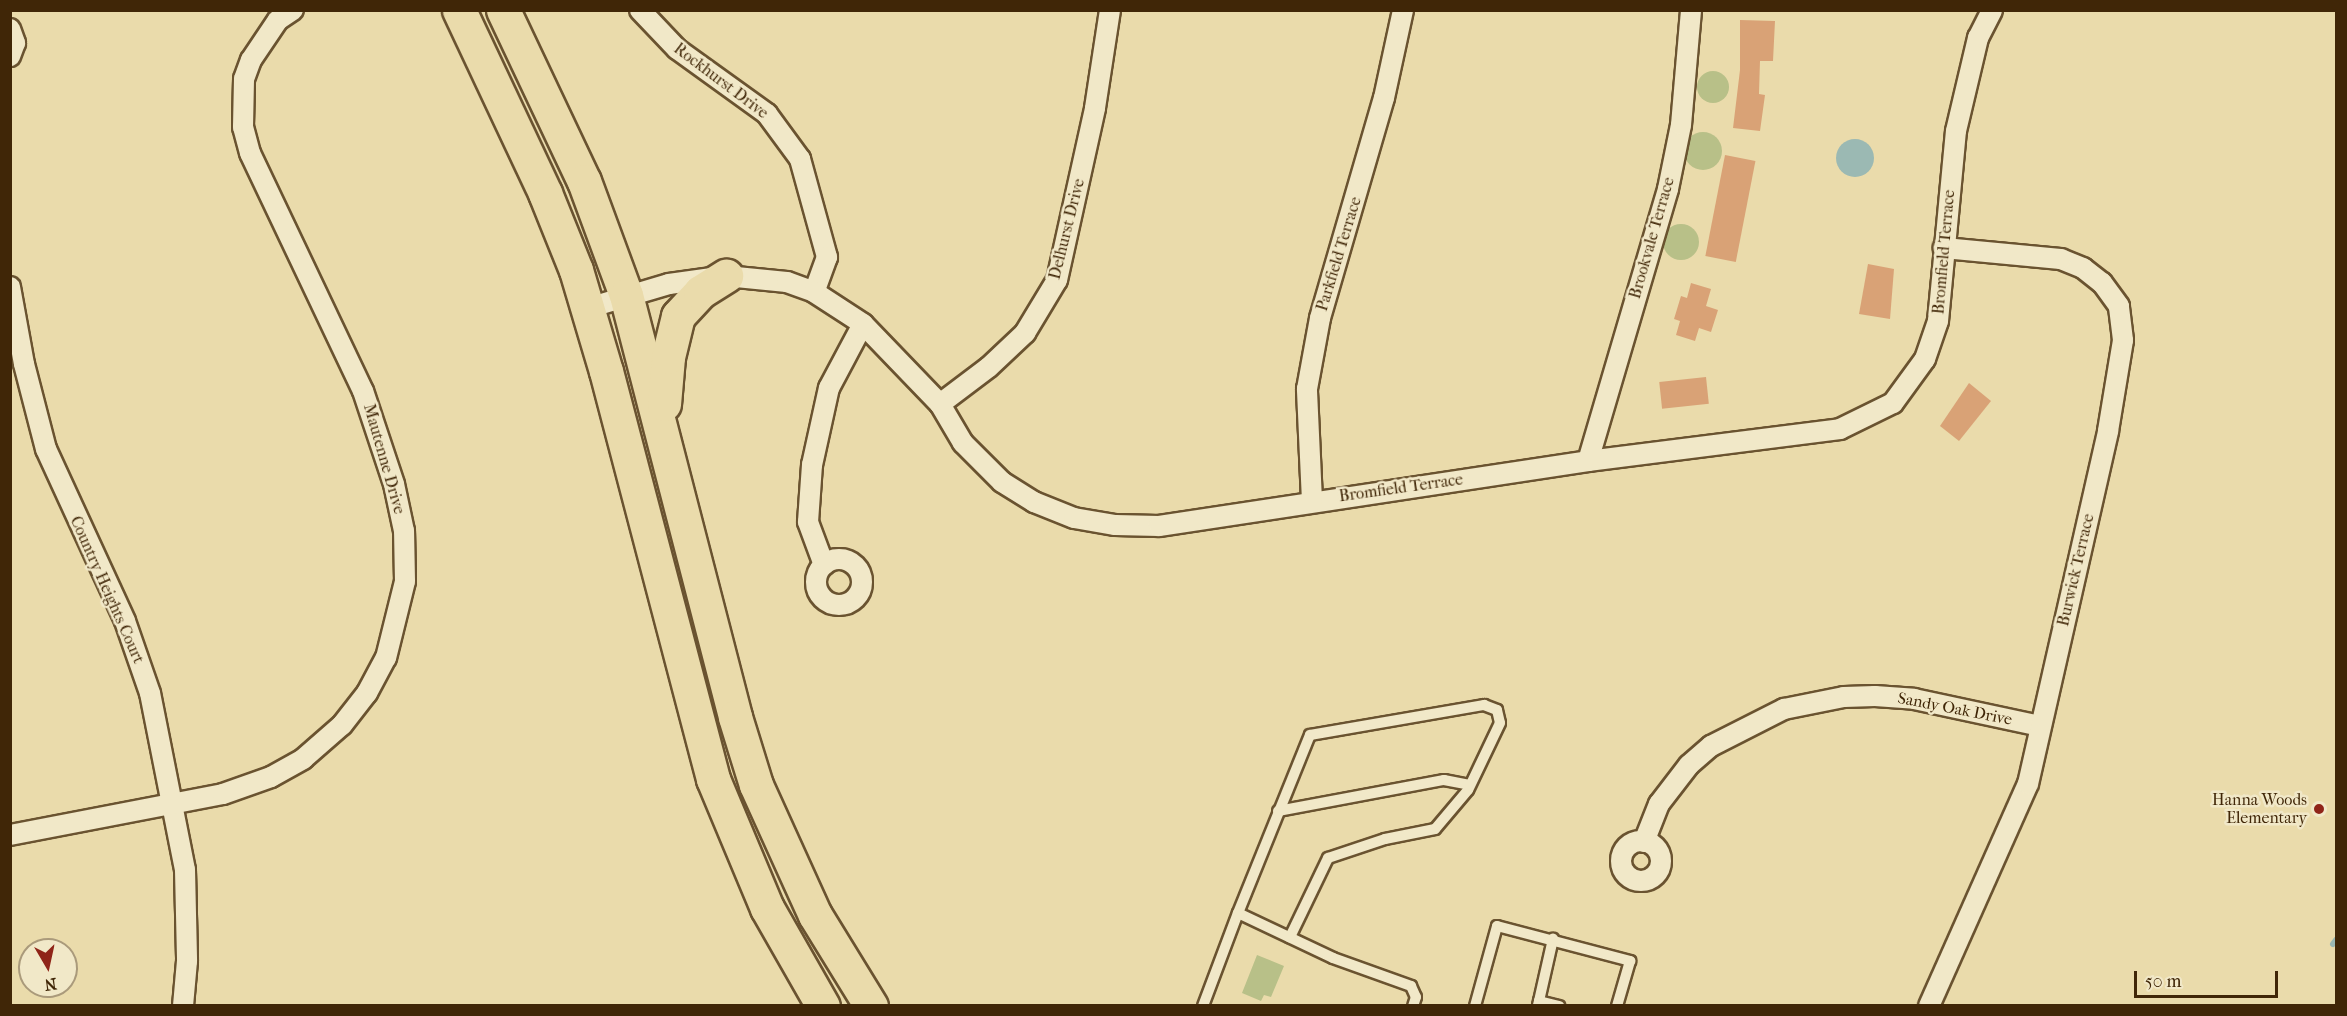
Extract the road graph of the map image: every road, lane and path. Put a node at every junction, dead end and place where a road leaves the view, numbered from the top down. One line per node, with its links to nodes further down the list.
1 (293, 10): 25 (street, Mautenne Drive)
2 (459, 10): 16 (highway)
3 (502, 10): 15 (highway)
4 (640, 10): 14 (street, Rockhurst Drive)
5 (1110, 10): 18 (street, Delhurst Drive)
6 (1403, 10): 21 (street, Parkfield Terrace)
7 (1691, 10): 20 (street, Brookvale Terrace)
8 (1992, 10): 11 (street, Bromfield Terrace)
9 (10, 28): 10 (street)
10 (10, 56)
11 (1944, 248): 20 (street, Bromfield Terrace); 23 (street, Burwick Terrace)
12 (726, 276): 14 (street, Bromfield Terrace); 15 (street, Bromfield Terrace); 19 (highway)
13 (10, 287): 25 (street, Country Heights Court)
14 (814, 292): 17 (street, Bromfield Terrace)
15 (626, 295): 16 (street, Bromfield Terrace); 19 (highway)
16 (588, 308): 34 (highway)
17 (863, 324): 18 (street, Bromfield Terrace); 22 (street)
18 (940, 404): 21 (street, Bromfield Terrace)
19 (662, 427): 35 (highway)
20 (1588, 461): 21 (street, Bromfield Terrace)
21 (1312, 501)
22 (824, 565)
23 (2040, 726): 28 (street, Sandy Oak Drive); 41 (street, Burwick Terrace)
24 (1470, 785): 26 (lane); 26 (lane); 30 (lane)
25 (173, 805): 27 (street, Mautenne Drive); 33 (street, Country Heights Court)
26 (1278, 811): 29 (lane)
27 (10, 835)
28 (1644, 842)
29 (1238, 913): 30 (lane); 36 (lane)
30 (1290, 937): 37 (lane)
31 (1553, 939): 32 (lane); 38 (lane); 40 (lane)
32 (1538, 1003): 39 (lane)
33 (183, 1005)
34 (823, 1005)
35 (870, 1005)
36 (1203, 1005)
37 (1413, 1005)
38 (1474, 1005)
39 (1559, 1005)
40 (1617, 1005)
41 (1929, 1005)

